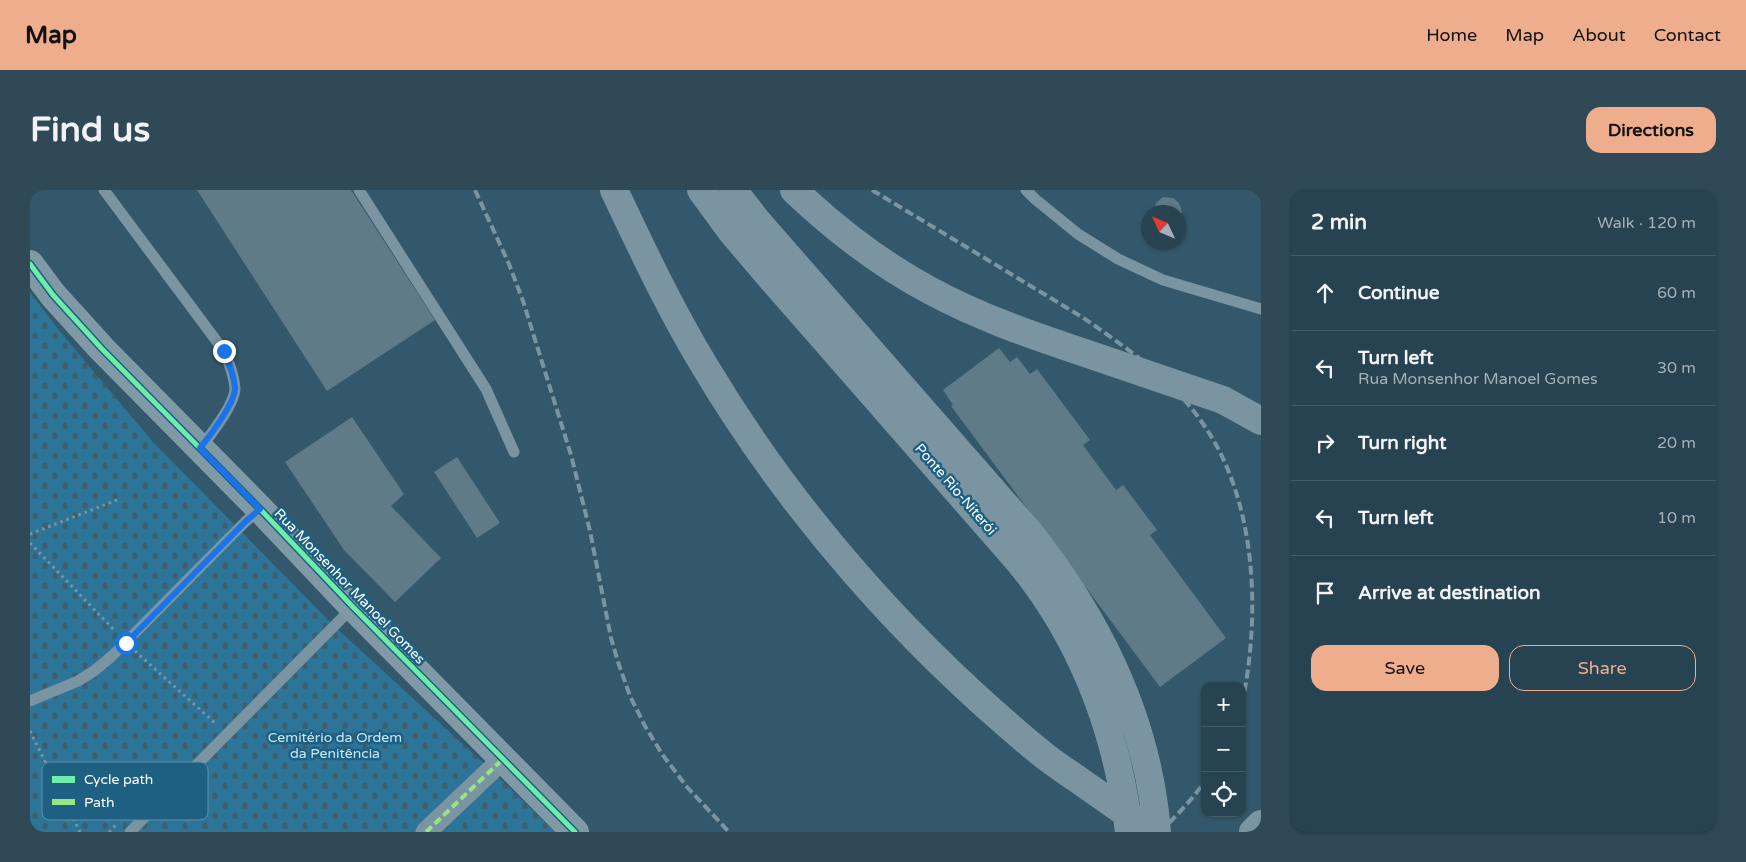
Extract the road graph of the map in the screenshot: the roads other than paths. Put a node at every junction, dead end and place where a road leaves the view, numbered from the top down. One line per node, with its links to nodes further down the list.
1 (104, 190): 13 (lane)
2 (359, 190): 14 (lane)
3 (614, 190): 26 (highway, bridge)
4 (701, 190): 25 (highway, Ponte Rio-Niterói)
5 (733, 190): 26 (highway, Ponte Rio-Niterói)
6 (794, 190): 10 (highway, bridge)
7 (1026, 190): 9 (lane)
8 (30, 264): 13 (street, Rua Monsenhor Manoel Gomes)
9 (1261, 309)
10 (1223, 400): 11 (highway); 12 (highway)
11 (1261, 409)
12 (1261, 421)
13 (200, 448): 15 (street, Rua Monsenhor Manoel Gomes)
14 (514, 452)
15 (260, 509): 16 (street, Rua Monsenhor Manoel Gomes); 17 (lane)
16 (353, 607): 18 (street, Rua Monsenhor Manoel Gomes); 19 (lane)
17 (30, 701)
18 (504, 758): 23 (street); 24 (street, Rua Monsenhor Manoel Gomes)
19 (199, 762)
20 (142, 820): 22 (lane)
21 (1261, 824): 27 (highway)
22 (130, 832)
23 (426, 832)
24 (576, 832)
25 (1129, 832)
26 (1155, 832)
27 (1253, 832)

